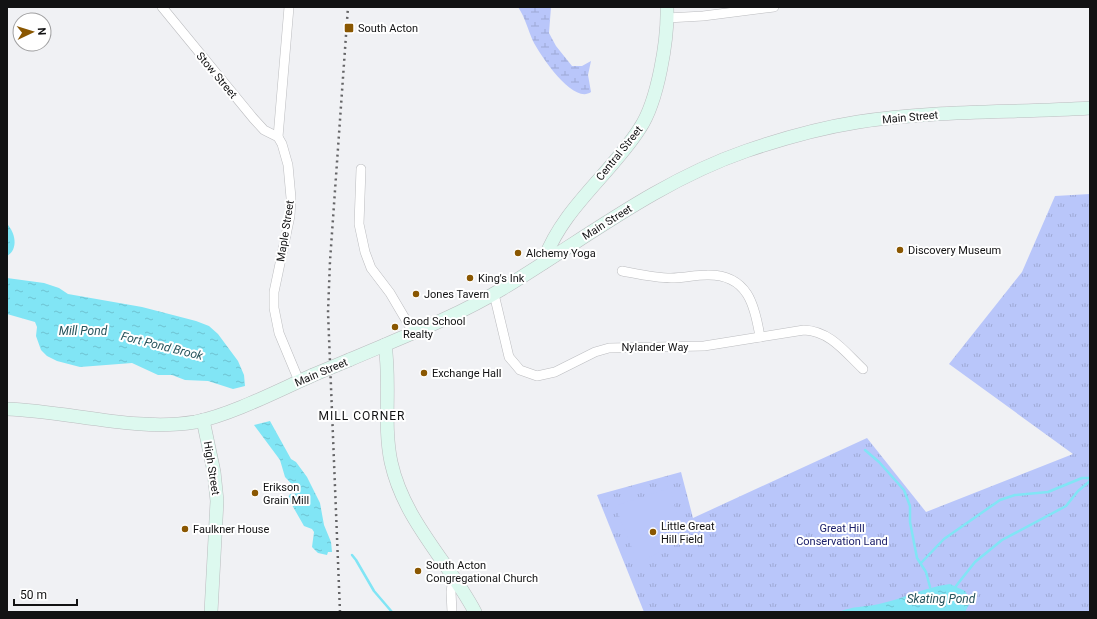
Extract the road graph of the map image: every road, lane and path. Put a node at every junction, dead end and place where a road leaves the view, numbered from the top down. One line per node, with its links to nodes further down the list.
1 (162, 7): 6 (street, Stow Street)
2 (289, 7): 6 (street, Maple Street)
3 (774, 7): 4 (street)
4 (667, 12): 8 (main road, Central Street)
5 (1090, 108): 8 (main road, Main Street)
6 (278, 137): 15 (street, Maple Street)
7 (361, 169): 11 (street)
8 (543, 263): 10 (main road, Main Street)
9 (622, 271): 12 (street)
10 (494, 294): 11 (main road, Main Street); 12 (street, Nylander Way)
11 (413, 332): 13 (main road, Main Street)
12 (760, 337): 14 (street, Nylander Way)
13 (385, 345): 15 (main road, Main Street, bridge); 18 (main road)
14 (863, 369)
15 (299, 381): 17 (main road, Main Street)
16 (7, 409): 17 (main road, Main Street)
17 (203, 420): 19 (main road, High Street)
18 (453, 578): 20 (street); 21 (main road)
19 (211, 612)
20 (452, 612)
21 (476, 612)

